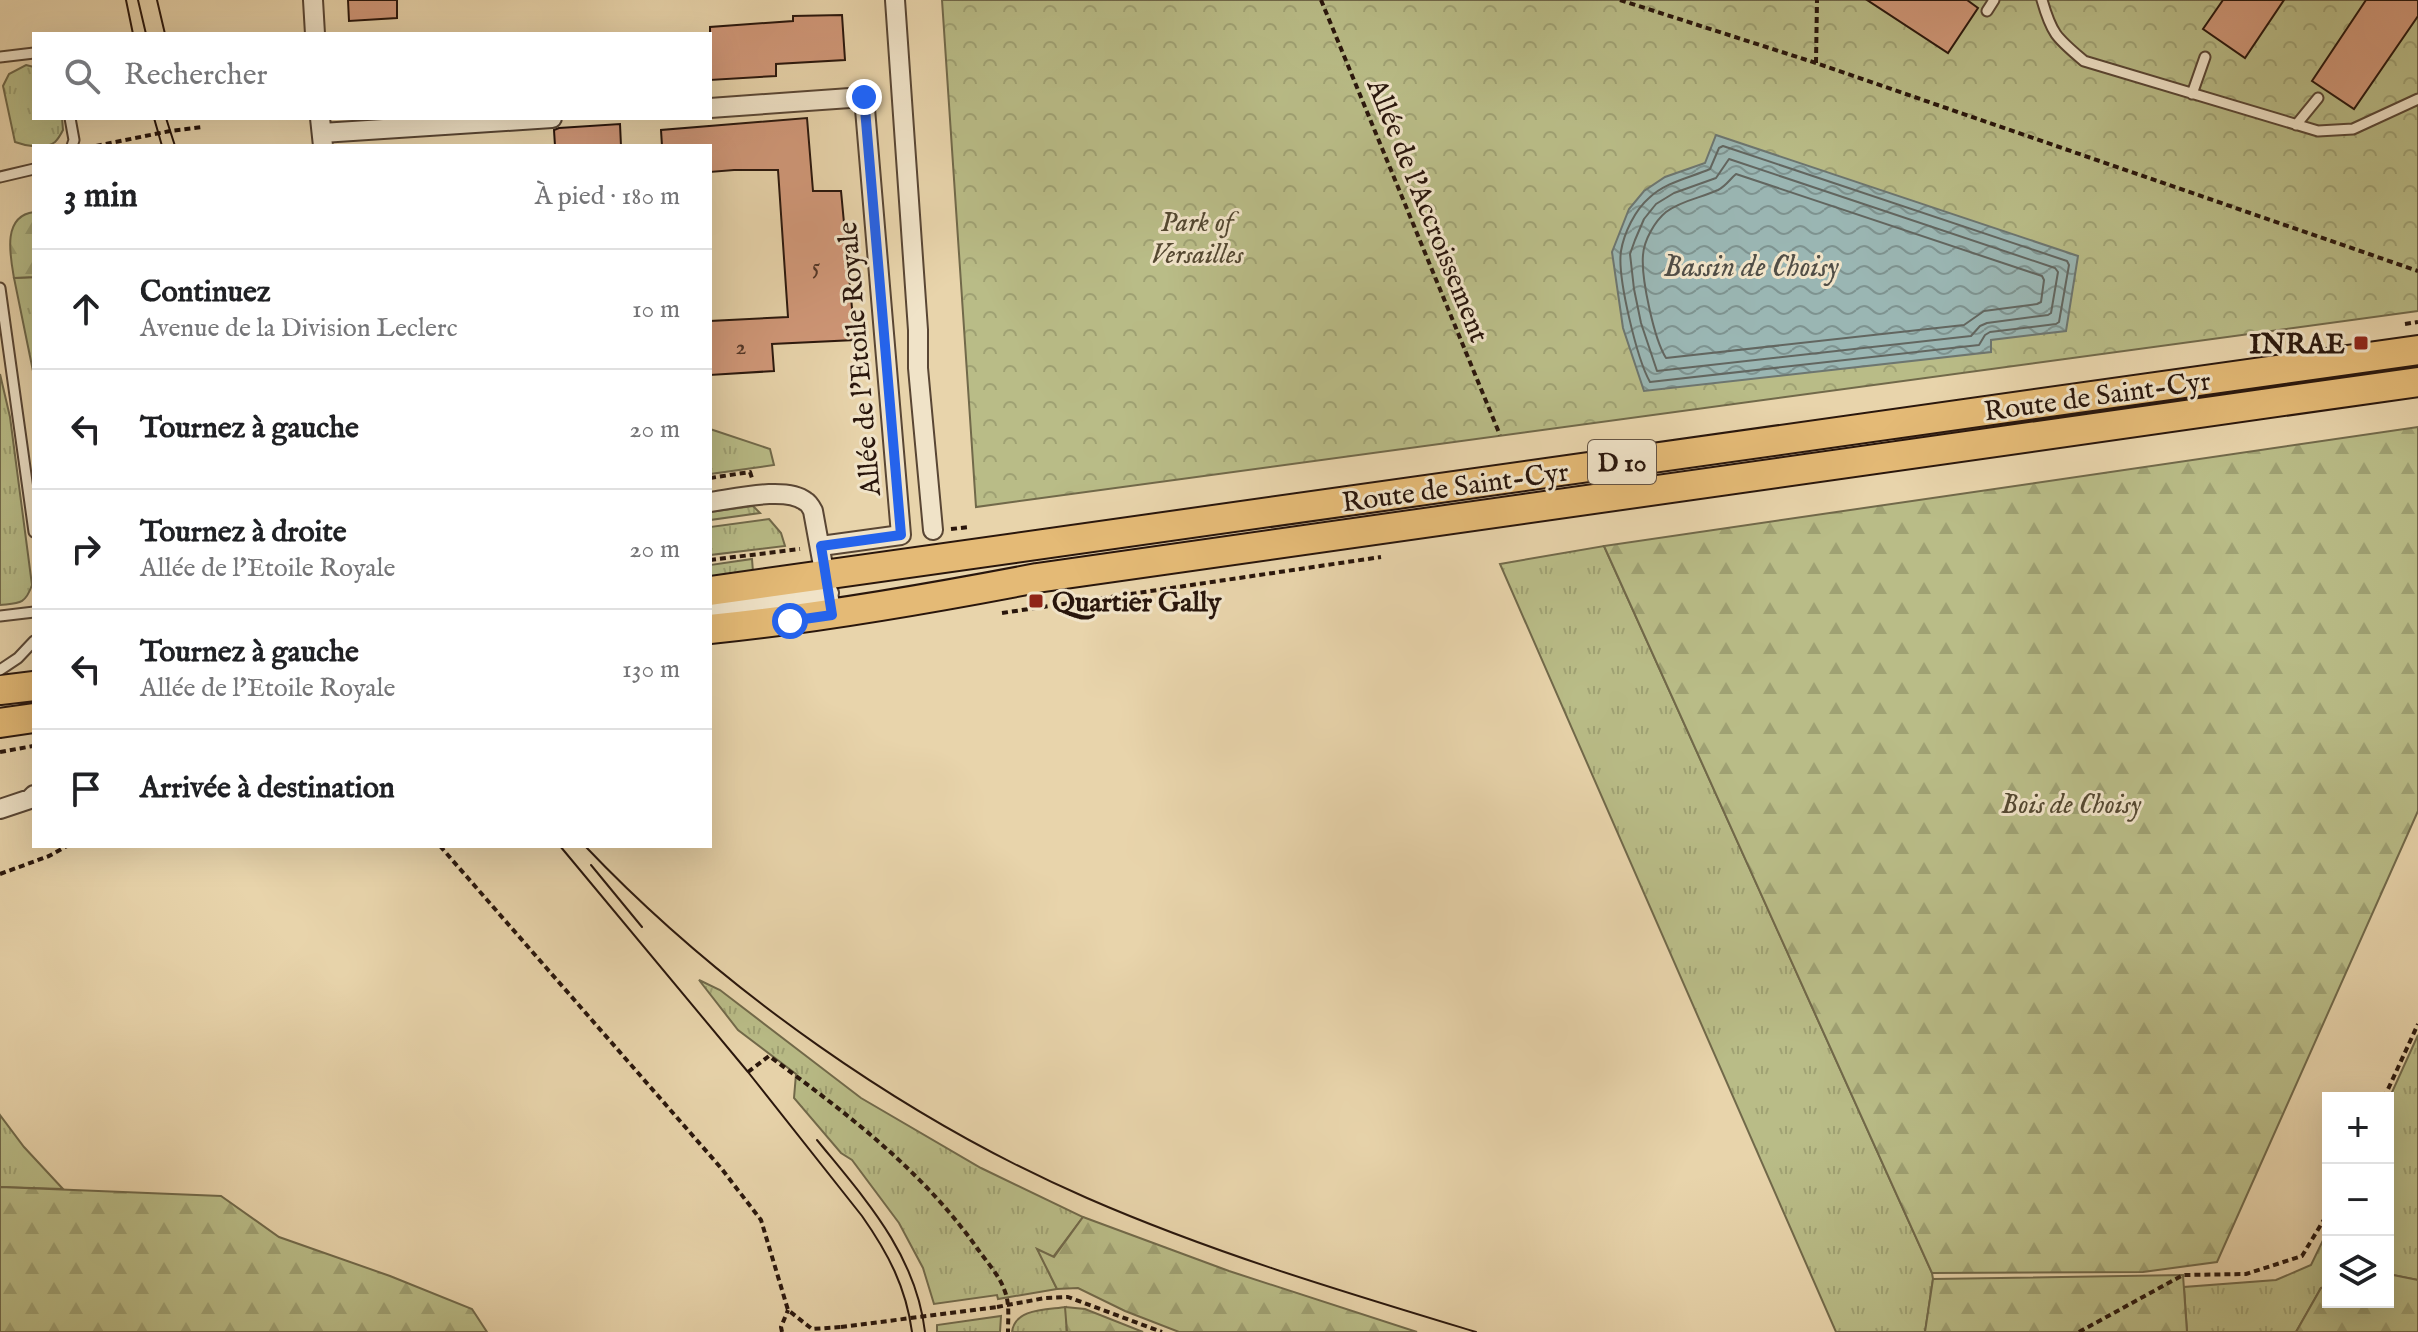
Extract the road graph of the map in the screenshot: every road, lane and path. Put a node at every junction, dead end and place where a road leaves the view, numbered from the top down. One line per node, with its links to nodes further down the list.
1 (313, 0): 9 (street)
2 (895, 0): 34 (street)
3 (1321, 0): 31 (path, Allée de l'Accroissement)
4 (1620, 0): 13 (path)
5 (1817, 0): 13 (path)
6 (1994, 0): 8 (lane)
7 (2042, 0): 14 (lane)
8 (1987, 11)
9 (315, 32)
10 (32, 53): 11 (lane)
11 (0, 57)
12 (2205, 57): 14 (lane)
13 (1816, 63): 27 (path)
14 (2192, 94): 20 (lane)
15 (2318, 98): 20 (lane)
16 (2418, 99): 20 (lane)
17 (712, 108): 35 (street, Allée de l'Etoile Royale)
18 (70, 120): 23 (lane)
19 (519, 120): 22 (street)
20 (2296, 125)
21 (203, 127): 24 (path)
22 (322, 132)
23 (73, 144)
24 (106, 144)
25 (32, 169): 26 (lane)
26 (0, 177)
27 (2418, 271)
28 (0, 288): 33 (lane)
29 (2418, 350): 39 (main road, Route de Saint-Cyr / D 10)
30 (2418, 382): 39 (main road, Route de Saint-Cyr / D 10)
31 (1500, 435)
32 (712, 502): 35 (street)
33 (32, 518)
34 (933, 530)
35 (821, 546): 39 (street)
36 (789, 550): 37 (path)
37 (712, 560)
38 (712, 591): 39 (main road, D 10)
39 (829, 594): 40 (street); 43 (main road, D 10)
40 (712, 611)
41 (32, 612): 42 (lane)
42 (0, 616)
43 (712, 628)
44 (32, 643): 45 (lane)
45 (0, 670)
46 (32, 686): 47 (main road)
47 (0, 690)
48 (32, 718): 49 (main road)
49 (0, 723)
50 (32, 746): 51 (path)
51 (0, 752)
52 (32, 797): 53 (street)
53 (0, 809)
54 (63, 848): 56 (path)
55 (442, 848): 62 (path)
56 (0, 874)
57 (2418, 1024): 59 (path)
58 (748, 1072): 61 (path)
59 (2387, 1092)
60 (2322, 1223): 66 (path)
61 (1009, 1305): 62 (path, bridge); 64 (path); 65 (path)
62 (788, 1310): 63 (path)
63 (782, 1332)
64 (1008, 1332)
65 (1162, 1332)
66 (2079, 1332)

